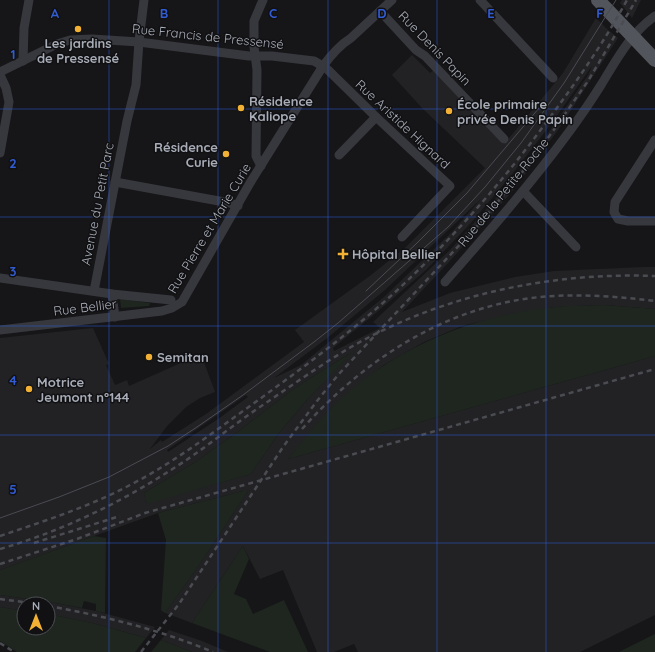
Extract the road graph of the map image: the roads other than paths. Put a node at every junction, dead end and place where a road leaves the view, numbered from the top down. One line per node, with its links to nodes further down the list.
1 (28, 0): 13 (street)
2 (144, 0): 10 (street, Avenue du Petit Parc)
3 (263, 0): 11 (street, Rue Pierre et Marie Curie)
4 (392, 0): 7 (street)
5 (480, 0): 17 (street)
6 (598, 0): 9 (main road)
7 (380, 11): 14 (street); 20 (street, Rue Denis Papin)
8 (655, 16): 9 (street, Rue de la Petite Roche)
9 (632, 36): 12 (main road); 27 (street, Rue de la Petite Roche)
10 (139, 42): 11 (street, Rue Francis de Pressensé); 13 (street, Rue Francis de Pressensé); 26 (street, Avenue du Petit Parc)
11 (254, 56): 14 (street, Rue Francis de Pressensé); 19 (street, Rue Pierre et Marie Curie)
12 (655, 60)
13 (22, 61): 15 (street, Rue Francis de Pressensé)
14 (323, 66): 18 (street, Rue Aristide Hignard); 22 (street)
15 (0, 72)
16 (0, 75): 23 (street)
17 (554, 78)
18 (376, 117): 24 (street); 30 (street, Rue Aristide Hignard)
19 (257, 135): 22 (street); 25 (street, Rue Pierre et Marie Curie)
20 (504, 138)
21 (655, 140): 29 (street)
22 (272, 147): 25 (street)
23 (0, 153)
24 (339, 155)
25 (261, 166): 28 (street, Rue Pierre et Marie Curie)
26 (115, 182): 28 (street); 34 (street, Avenue du Petit Parc)
27 (523, 191): 31 (street); 33 (street, Rue de la Petite Roche)
28 (238, 206): 36 (street, Rue Pierre et Marie Curie)
29 (655, 221)
30 (402, 237)
31 (576, 247)
32 (0, 278): 34 (street)
33 (444, 282)
34 (94, 291): 35 (street)
35 (112, 294): 36 (street); 37 (street)
36 (172, 304): 37 (street, Rue Bellier)
37 (115, 317): 38 (street, Rue Bellier)
38 (0, 330)

